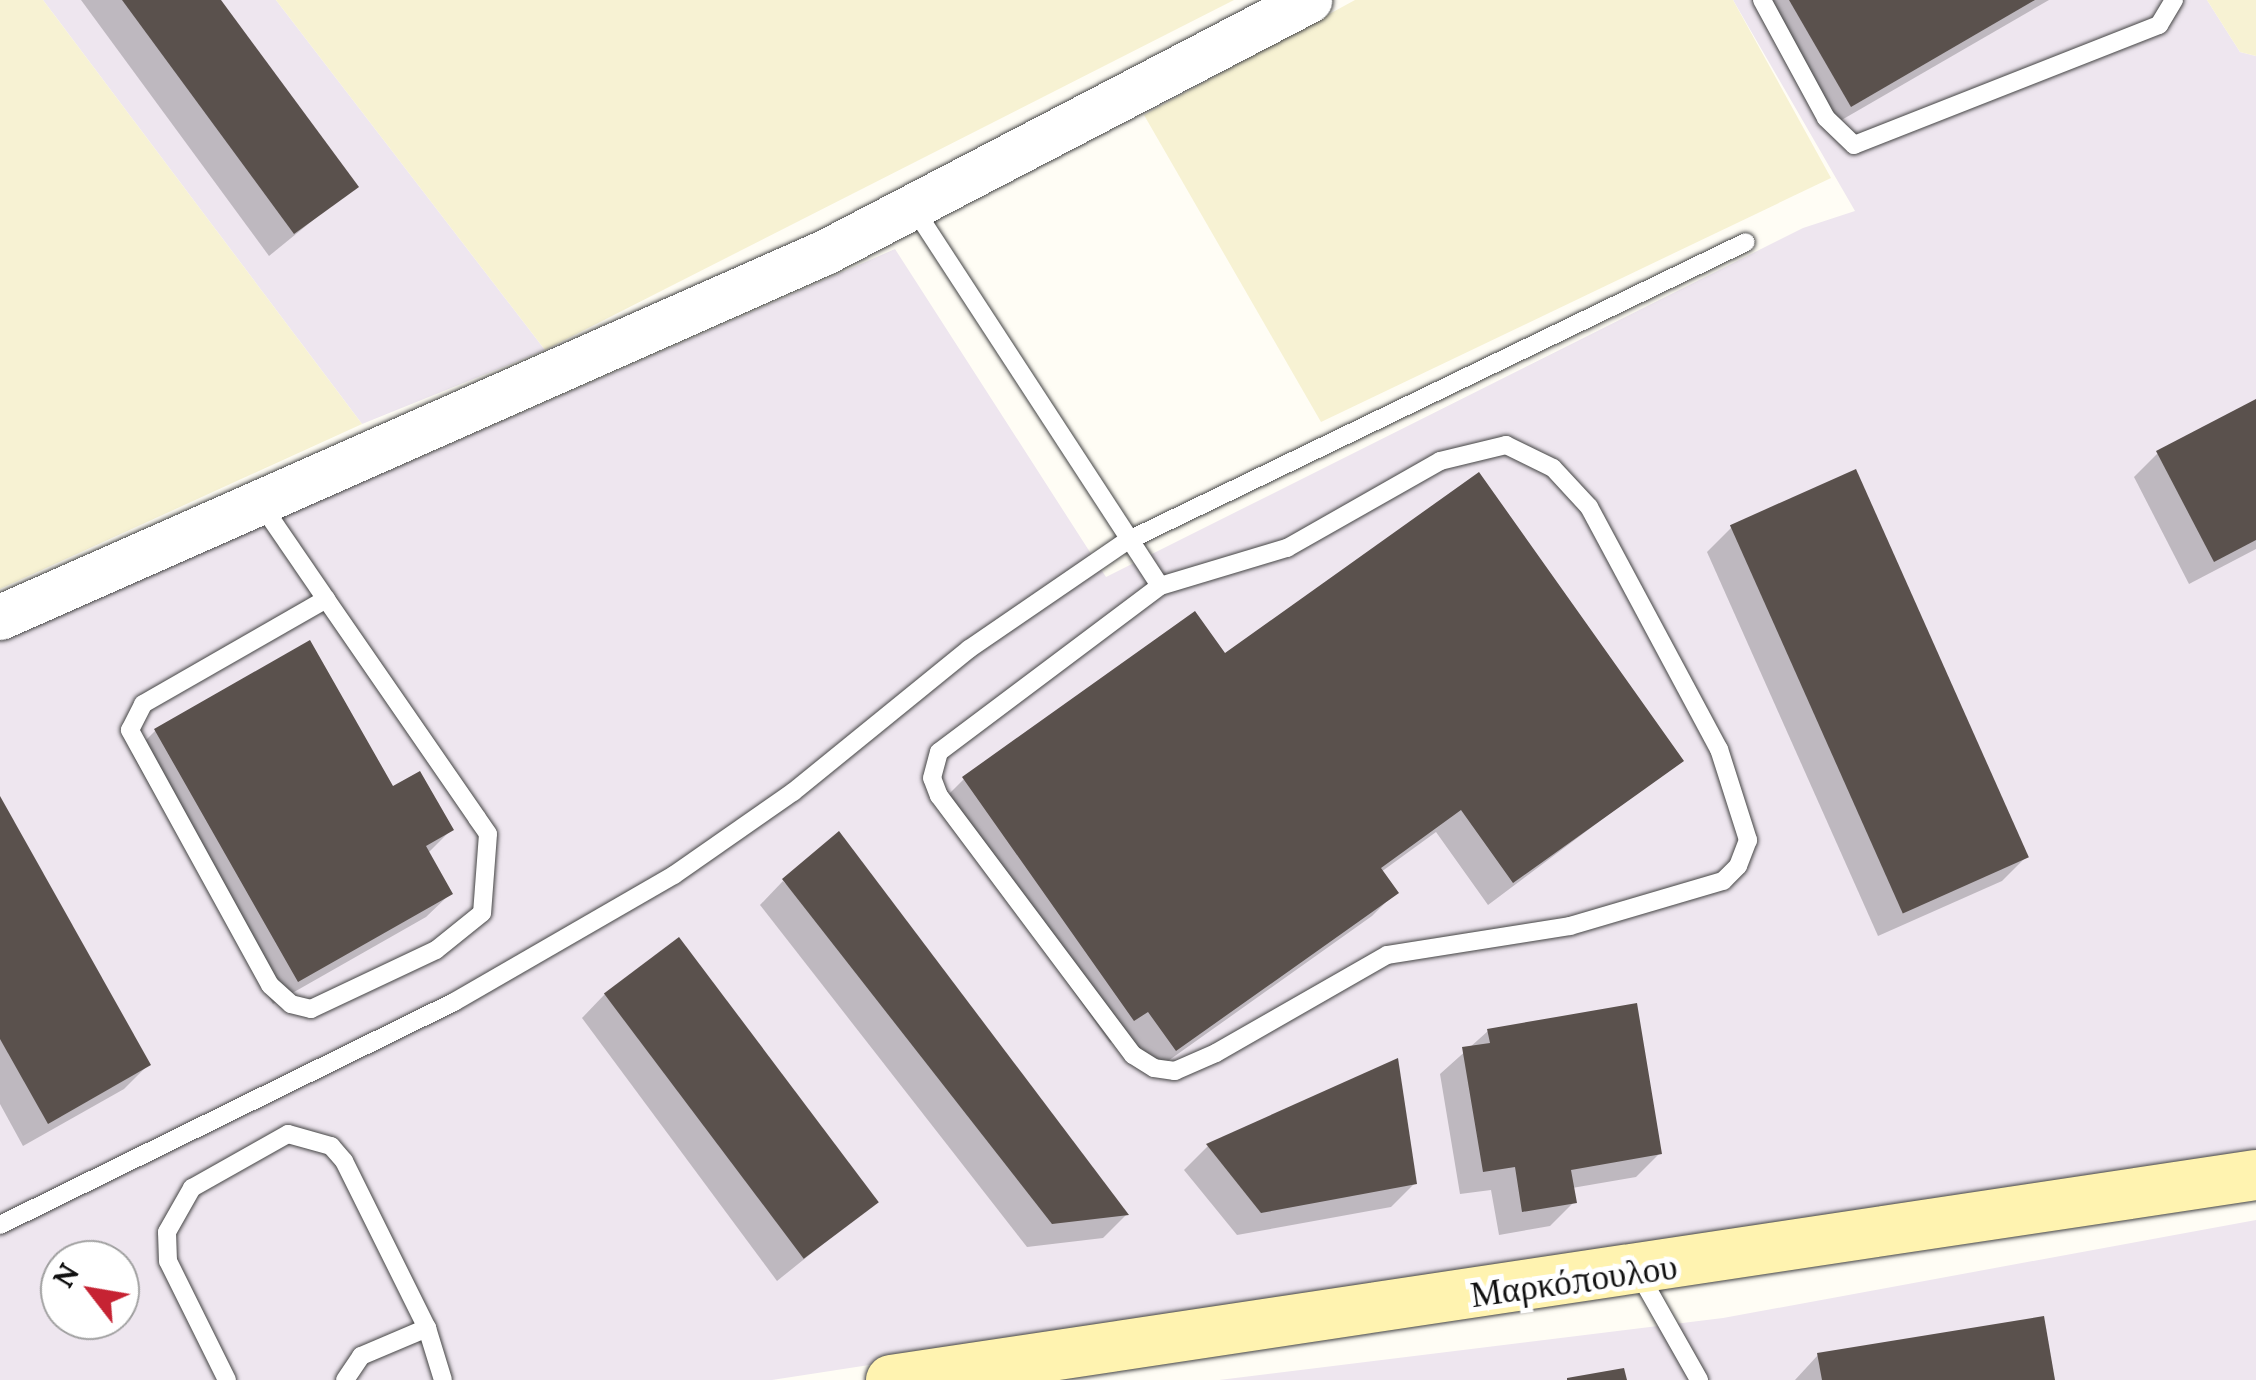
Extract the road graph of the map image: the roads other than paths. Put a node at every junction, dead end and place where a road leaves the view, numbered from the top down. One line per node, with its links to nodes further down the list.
1 (1310, 0): 4 (street)
2 (1762, 0): 3 (lane)
3 (2174, 0)
4 (913, 207): 6 (street); 7 (lane)
5 (1746, 242): 7 (lane)
6 (258, 499): 9 (lane); 10 (street)
7 (1128, 541): 8 (lane); 12 (lane)
8 (1160, 586): 8 (lane)
9 (326, 599): 9 (lane)
10 (0, 617)
11 (2256, 1175): 13 (main road, Μαρκόπουλου)
12 (0, 1224)
13 (1638, 1272): 18 (main road, Μαρκόπουλου); 19 (lane)
14 (427, 1328): 15 (lane); 16 (lane); 17 (lane)
15 (227, 1380)
16 (345, 1380)
17 (442, 1380)
18 (891, 1380)
19 (1699, 1380)

